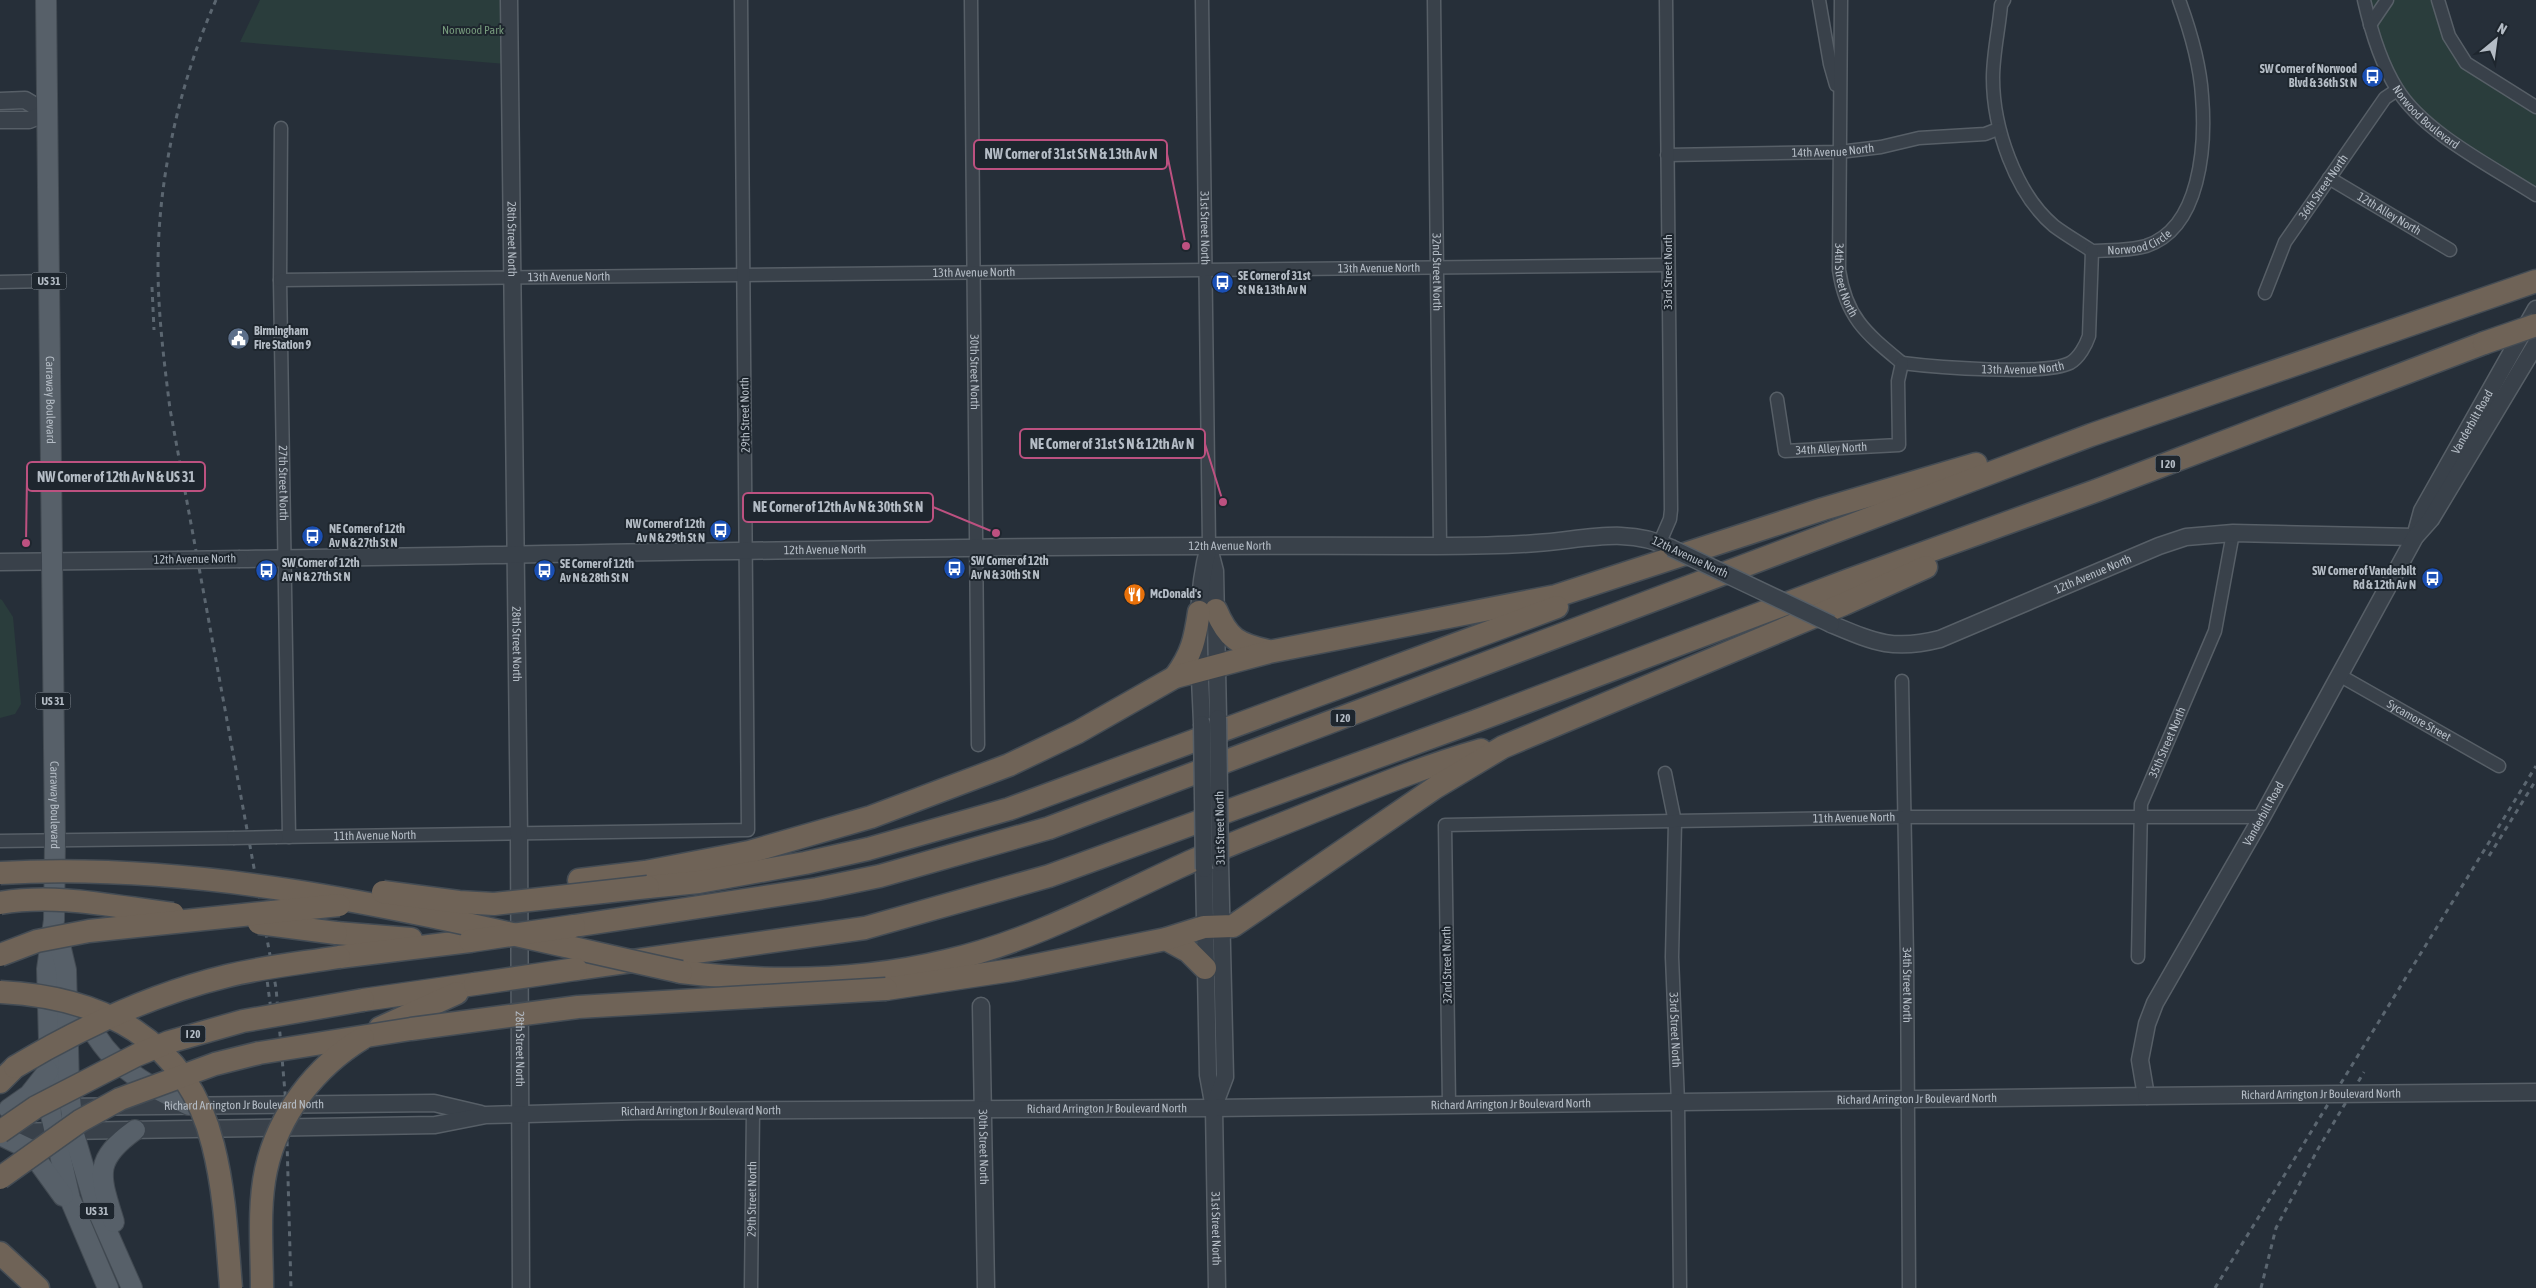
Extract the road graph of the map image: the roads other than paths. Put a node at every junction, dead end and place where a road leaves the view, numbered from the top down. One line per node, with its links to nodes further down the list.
1 (46, 0): 20 (main road, Carraway Boulevard / US 31)
2 (509, 0): 35 (street, 28th Street North)
3 (741, 0): 34 (street, 29th Street North)
4 (971, 0): 33 (street, 30th Street North)
5 (1202, 0): 32 (street, 31st Street North)
6 (1434, 0): 31 (street, 32nd Street North)
7 (1666, 0): 25 (street, 33rd Street North)
8 (1820, 0): 17 (street, 34th Street North)
9 (1842, 0): 17 (street, 34th Street North)
10 (2004, 0): 23 (street, Norwood Circle)
11 (2179, 0): 29 (street, Norwood Circle)
12 (2364, 0): 15 (street, Norwood Boulevard)
13 (2387, 0): 15 (street)
14 (2438, 0): 19 (street)
15 (2370, 26): 16 (street, Norwood Boulevard)
16 (2397, 90): 26 (street, 36th Street North); 27 (street, Norwood Boulevard)
17 (1839, 94): 24 (street, 34th Street North)
18 (0, 101): 20 (street)
19 (2536, 107)
20 (47, 113): 21 (street); 38 (main road, Carraway Boulevard / US 31)
21 (0, 120)
22 (281, 128): 36 (street, 27th Street North)
23 (1998, 129): 24 (street, 14th Avenue North); 29 (street, Norwood Circle)
24 (1839, 152): 25 (street, 14th Avenue North); 44 (street, 34th Street North)
25 (1667, 154): 30 (street, 33rd Street North)
26 (2329, 178): 28 (street, 12th Alley North); 40 (street, 36th Street North)
27 (2536, 195)
28 (2450, 250)
29 (2092, 252): 44 (street, 13th Avenue North)
30 (1668, 265): 31 (street, 13th Avenue North); 51 (street, 33rd Street North)
31 (1437, 267): 32 (street, 13th Avenue North); 53 (street, 32nd Street North)
32 (1205, 270): 33 (street, 13th Avenue North); 52 (street, 31st Street North)
33 (974, 272): 34 (street, 13th Avenue North); 54 (street, 30th Street North)
34 (743, 275): 35 (street, 13th Avenue North); 55 (street, 29th Street North)
35 (512, 278): 36 (street, 13th Avenue North); 56 (street, 28th Street North)
36 (280, 280): 57 (street, 27th Street North)
37 (2536, 280): 46 (highway, I 20)
38 (49, 281): 39 (street); 58 (main road, Carraway Boulevard / US 31)
39 (0, 282)
40 (2265, 293)
41 (2536, 309): 50 (street, Vanderbilt Road)
42 (2536, 325): 47 (highway, I 20, bridge)
43 (2536, 344): 50 (street, Vanderbilt Road)
44 (1902, 363): 45 (street, 34th Alley North)
45 (1777, 399)
46 (2091, 435): 48 (highway); 86 (highway, I 20, bridge)
47 (2098, 490): 66 (highway); 91 (highway, I 20, bridge)
48 (1804, 516): 61 (highway); 80 (highway, bridge)
49 (2234, 533): 50 (street, 12th Avenue North); 51 (street, 12th Avenue North, bridge); 71 (street, 35th Street North)
50 (2415, 537): 63 (street, Vanderbilt Road)
51 (1665, 545): 53 (street, 12th Avenue North)
52 (1208, 546): 53 (street, 12th Avenue North); 54 (street, 12th Avenue North); 60 (street, 31st Street North)
53 (1440, 546)
54 (976, 549): 55 (street, 12th Avenue North); 67 (street, 30th Street North)
55 (746, 552): 56 (street, 12th Avenue North); 75 (street, 29th Street North)
56 (515, 555): 57 (street, 12th Avenue North); 76 (street, 28th Street North)
57 (284, 558): 58 (street, 12th Avenue North, bridge); 77 (street, 27th Street North)
58 (51, 561): 59 (street, 12th Avenue North); 78 (main road, Carraway Boulevard / US 31)
59 (0, 562)
60 (1208, 611): 61 (highway); 62 (street, 31st Street North); 64 (highway)
61 (1269, 652): 62 (highway)
62 (1209, 668): 64 (highway); 84 (street, 31st Street North, bridge); 84 (street, 31st Street North, bridge)
63 (2339, 675): 68 (street, Sycamore Street); 72 (street, Vanderbilt Road)
64 (1175, 677): 87 (highway, bridge)
65 (1902, 680): 70 (street, 34th Street North)
66 (1533, 735): 81 (highway, bridge); 84 (highway)
67 (978, 745)
68 (2499, 766)
69 (1665, 773): 73 (street, 33rd Street North)
70 (1903, 817): 71 (street, 11th Avenue North); 73 (street, 11th Avenue North); 98 (street, 34th Street North)
71 (2140, 818): 72 (street, 11th Avenue North); 88 (street, 35th Street North)
72 (2262, 818): 97 (street, Vanderbilt Road)
73 (1675, 822): 74 (street, 11th Avenue North); 99 (street, 33rd Street North)
74 (1446, 826): 100 (street, 32nd Street North)
75 (748, 830): 76 (street, 11th Avenue North)
76 (519, 834): 77 (street, 11th Avenue North); 107 (street, 28th Street North)
77 (283, 837): 78 (street, 11th Avenue North, bridge)
78 (55, 841): 79 (street, 11th Avenue North); 83 (main road, Carraway Boulevard / US 31)
79 (0, 842)
80 (0, 859)
81 (0, 873)
82 (0, 903): 86 (highway, bridge)
83 (54, 920): 90 (main road, Carraway Boulevard / US 31); 94 (main road, Carraway Boulevard / US 31)
84 (1214, 927): 85 (highway); 89 (street, 31st Street North); 104 (street, 31st Street North)
85 (1166, 939): 89 (highway); 113 (highway, bridge)
86 (436, 945): 95 (highway, I 20, bridge)
87 (0, 955)
88 (2138, 957)
89 (1205, 968): 104 (street, 31st Street North)
90 (66, 970): 101 (main road); 102 (main road, Carraway Boulevard / US 31)
91 (475, 984): 112 (highway, I 20, bridge); 122 (highway, bridge)
92 (0, 992): 121 (highway, bridge)
93 (981, 1006): 103 (street, 30th Street North)
94 (48, 1071): 102 (main road, Carraway Boulevard / US 31); 105 (main road)
95 (0, 1082)
96 (2536, 1092): 97 (street, Richard Arrington Jr Boulevard North, bridge)
97 (2146, 1096): 98 (street, Richard Arrington Jr Boulevard North)
98 (1907, 1099): 99 (street, Richard Arrington Jr Boulevard North); 128 (street, 34th Street North)
99 (1678, 1103): 100 (street, Richard Arrington Jr Boulevard North); 127 (street, 33rd Street North)
100 (1449, 1104): 104 (street, Richard Arrington Jr Boulevard North)
101 (189, 1105): 102 (street, Richard Arrington Jr Boulevard North); 108 (street, Richard Arrington Jr Boulevard North)
102 (60, 1107): 105 (street, Richard Arrington Jr Boulevard North); 110 (main road, Carraway Boulevard / US 31); 111 (main road, Carraway Boulevard / US 31)
103 (982, 1108): 104 (street, Richard Arrington Jr Boulevard North); 106 (street, Richard Arrington Jr Boulevard North); 125 (street, 30th Street North)
104 (1214, 1108): 126 (street, 31st Street North)
105 (5, 1109)
106 (753, 1111): 107 (street, Richard Arrington Jr Boulevard North); 124 (street, 29th Street North)
107 (521, 1114): 108 (street, Richard Arrington Jr Boulevard North); 123 (street, 28th Street North)
108 (486, 1115): 109 (street, Richard Arrington Jr Boulevard North)
109 (135, 1130): 111 (street, Richard Arrington Jr Boulevard North); 120 (main road)
110 (53, 1131): 111 (street, Richard Arrington Jr Boulevard North); 112 (street, Richard Arrington Jr Boulevard North); 114 (main road, Carraway Boulevard / US 31)
111 (73, 1131): 120 (main road, Carraway Boulevard / US 31)
112 (0, 1133): 114 (main road)
113 (0, 1178)
114 (76, 1216): 119 (main road, Carraway Boulevard / US 31)
115 (0, 1253): 118 (highway)
116 (0, 1272): 117 (highway)
117 (15, 1288)
118 (38, 1288)
119 (108, 1288)
120 (134, 1288)
121 (232, 1288)
122 (262, 1288)
123 (521, 1288)
124 (751, 1288)
125 (986, 1288)
126 (1217, 1288)
127 (1680, 1288)
128 (1910, 1288)

